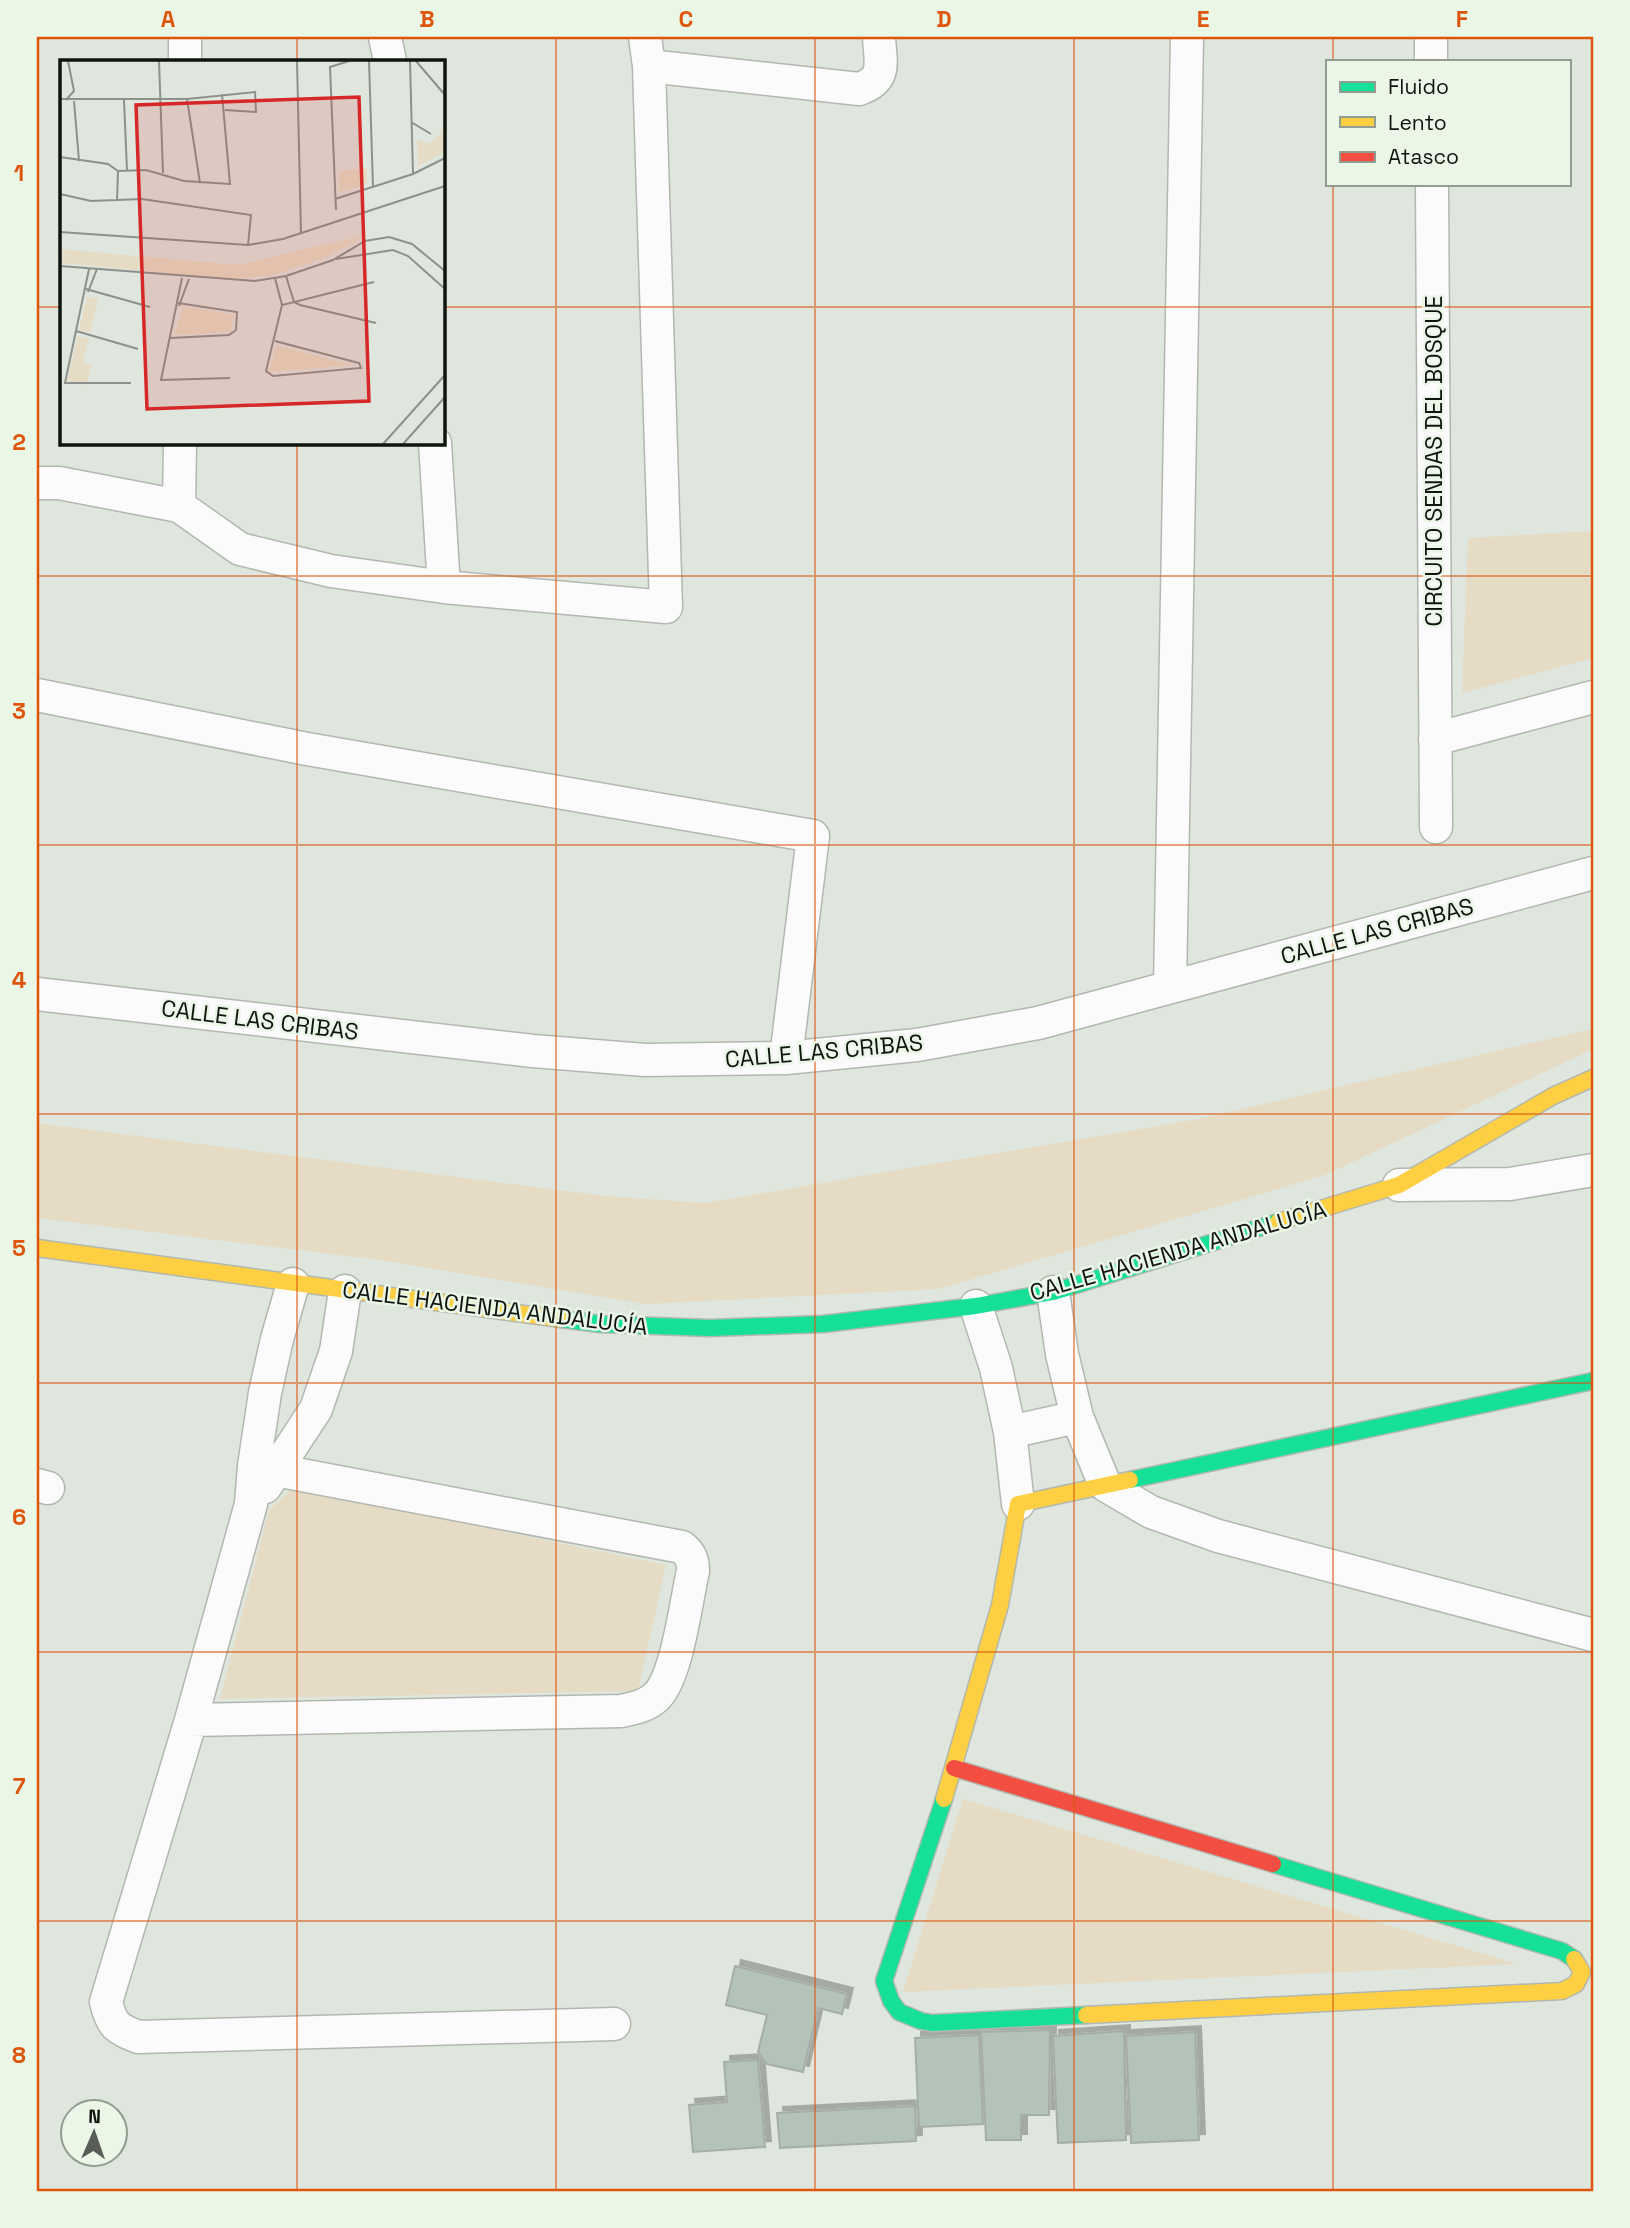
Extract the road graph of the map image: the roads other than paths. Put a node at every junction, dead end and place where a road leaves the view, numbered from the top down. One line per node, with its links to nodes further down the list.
1 (186, 37): 7 (street)
2 (384, 37): 8 (street)
3 (878, 37): 6 (street)
4 (1187, 37): 21 (street)
5 (1431, 37): 9 (street)
6 (647, 51): 15 (street)
7 (185, 60)
8 (390, 60)
9 (1432, 60)
10 (1432, 186): 18 (street, CIRCUITO SENDAS DEL BOSQUE)
11 (180, 444): 14 (street)
12 (435, 444): 15 (street)
13 (37, 483): 14 (street)
14 (179, 506): 15 (street)
15 (444, 587)
16 (37, 695): 23 (street)
17 (1593, 697): 18 (street)
18 (1435, 739): 19 (street, CIRCUITO SENDAS DEL BOSQUE)
19 (1436, 827)
20 (1593, 873): 21 (street, CALLE LAS CRIBAS)
21 (1170, 987): 23 (street, CALLE LAS CRIBAS)
22 (37, 994): 23 (street, CALLE LAS CRIBAS)
23 (786, 1058)
24 (1593, 1078): 26 (street, CALLE HACIENDA ANDALUCÍA)
25 (1593, 1170): 26 (street, CALLE HACIENDA ANDALUCÍA)
26 (1399, 1185): 30 (street, CALLE HACIENDA ANDALUCÍA)
27 (37, 1248): 28 (street, CALLE HACIENDA ANDALUCÍA)
28 (293, 1284): 29 (street, CALLE HACIENDA ANDALUCÍA); 33 (street)
29 (345, 1291): 31 (street, CALLE HACIENDA ANDALUCÍA); 34 (street)
30 (1053, 1292): 31 (street, CALLE HACIENDA ANDALUCÍA); 35 (street)
31 (976, 1306): 36 (street)
32 (1593, 1381): 38 (street)
33 (265, 1394): 34 (street); 37 (street)
34 (316, 1409): 37 (street)
35 (1077, 1418): 36 (street); 38 (street)
36 (1010, 1432): 39 (street)
37 (265, 1468): 41 (street); 41 (street)
38 (1105, 1485): 39 (street); 40 (street)
39 (1018, 1504): 42 (street)
40 (1593, 1635)
41 (191, 1720): 43 (street)
42 (954, 1768): 42 (street)
43 (614, 2024)

